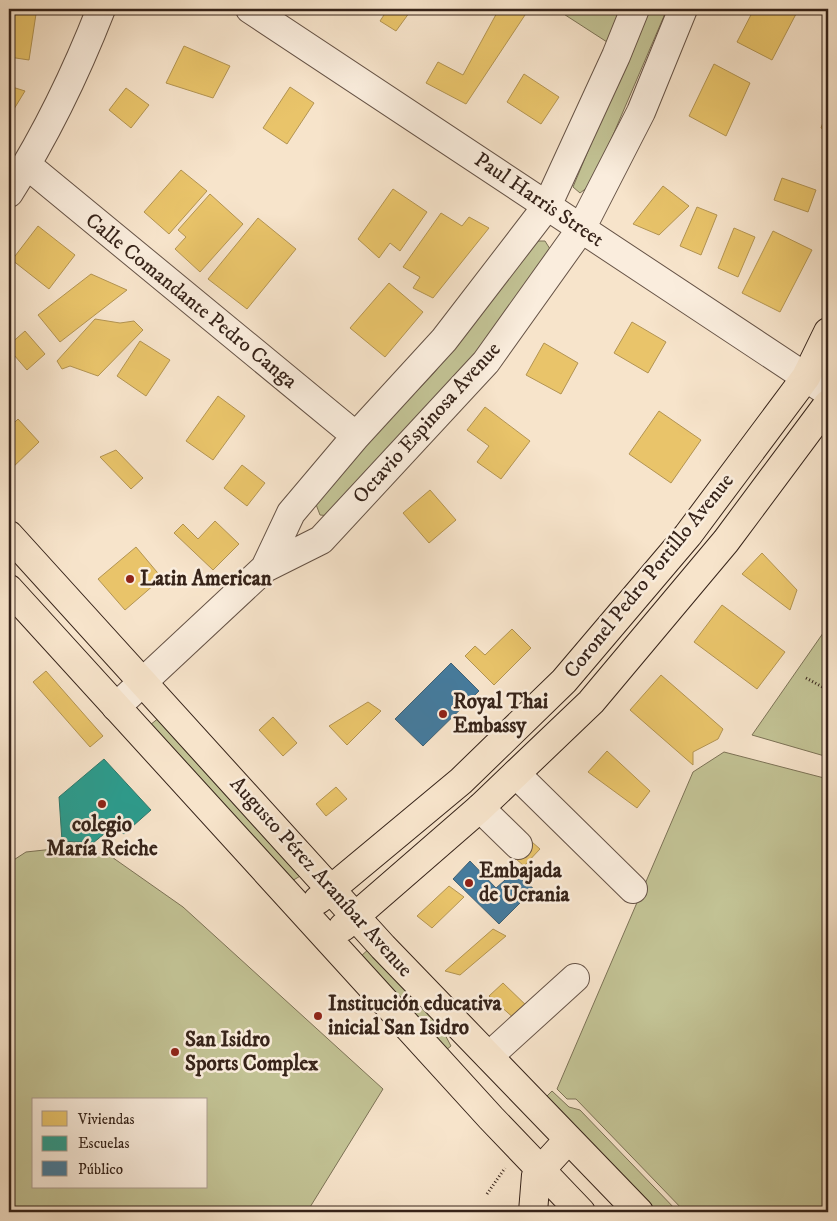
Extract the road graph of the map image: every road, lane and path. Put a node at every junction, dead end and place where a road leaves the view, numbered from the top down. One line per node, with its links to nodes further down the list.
1 (101, 9): 5 (street)
2 (250, 9): 7 (street, Paul Harris Street)
3 (635, 9): 7 (street, Octavio Espinosa Avenue)
4 (683, 9): 8 (street, Octavio Espinosa Avenue)
5 (27, 165): 6 (street); 13 (street, Calle Comandante Pedro Canga)
6 (9, 193)
7 (547, 206): 8 (street, Paul Harris Street); 13 (street, Octavio Espinosa Avenue)
8 (582, 229): 10 (street, Paul Harris Street); 15 (street, Octavio Espinosa Avenue)
9 (828, 332): 10 (main road, Coronel Pedro Portillo Avenue)
10 (806, 377): 11 (street, Paul Harris Street); 25 (main road, Coronel Pedro Portillo Avenue)
11 (828, 392)
12 (828, 404): 23 (main road, Coronel Pedro Portillo Avenue)
13 (356, 436): 14 (street, Octavio Espinosa Avenue)
14 (308, 493): 15 (street); 17 (street, Octavio Espinosa Avenue)
15 (336, 525): 17 (street, Octavio Espinosa Avenue)
16 (9, 535): 20 (main road, Augusto Pérez Araníbar Avenue)
17 (265, 568): 20 (street, Octavio Espinosa Avenue)
18 (9, 589): 22 (main road, Augusto Pérez Araníbar Avenue)
19 (806, 678): 21 (path)
20 (143, 682): 22 (street, Octavio Espinosa Avenue); 28 (main road, Augusto Pérez Araníbar Avenue)
21 (828, 690)
22 (116, 707): 30 (main road, Augusto Pérez Araníbar Avenue)
23 (516, 774): 24 (main road, Coronel Pedro Portillo Avenue); 29 (street)
24 (480, 808): 26 (street); 27 (main road, Coronel Pedro Portillo Avenue)
25 (401, 830): 27 (main road); 28 (main road, Coronel Pedro Portillo Avenue)
26 (518, 845)
27 (423, 859): 31 (main road, Coronel Pedro Portillo Avenue)
28 (332, 889): 30 (main road, Coronel Pedro Portillo Avenue); 31 (main road, Augusto Pérez Araníbar Avenue)
29 (633, 889)
30 (303, 912): 32 (main road, Augusto Pérez Araníbar Avenue)
31 (357, 916): 32 (main road, Coronel Pedro Portillo Avenue); 34 (main road, Augusto Pérez Araníbar Avenue)
32 (328, 939): 37 (main road, Augusto Pérez Araníbar Avenue)
33 (575, 978): 34 (street)
34 (488, 1056): 35 (main road, Augusto Pérez Araníbar Avenue)
35 (568, 1140): 37 (main road); 41 (main road, Augusto Pérez Araníbar Avenue)
36 (505, 1164): 38 (path)
37 (539, 1170): 39 (main road); 40 (main road, Augusto Pérez Araníbar Avenue)
38 (488, 1194)
39 (533, 1212)
40 (581, 1212)
41 (639, 1212)

